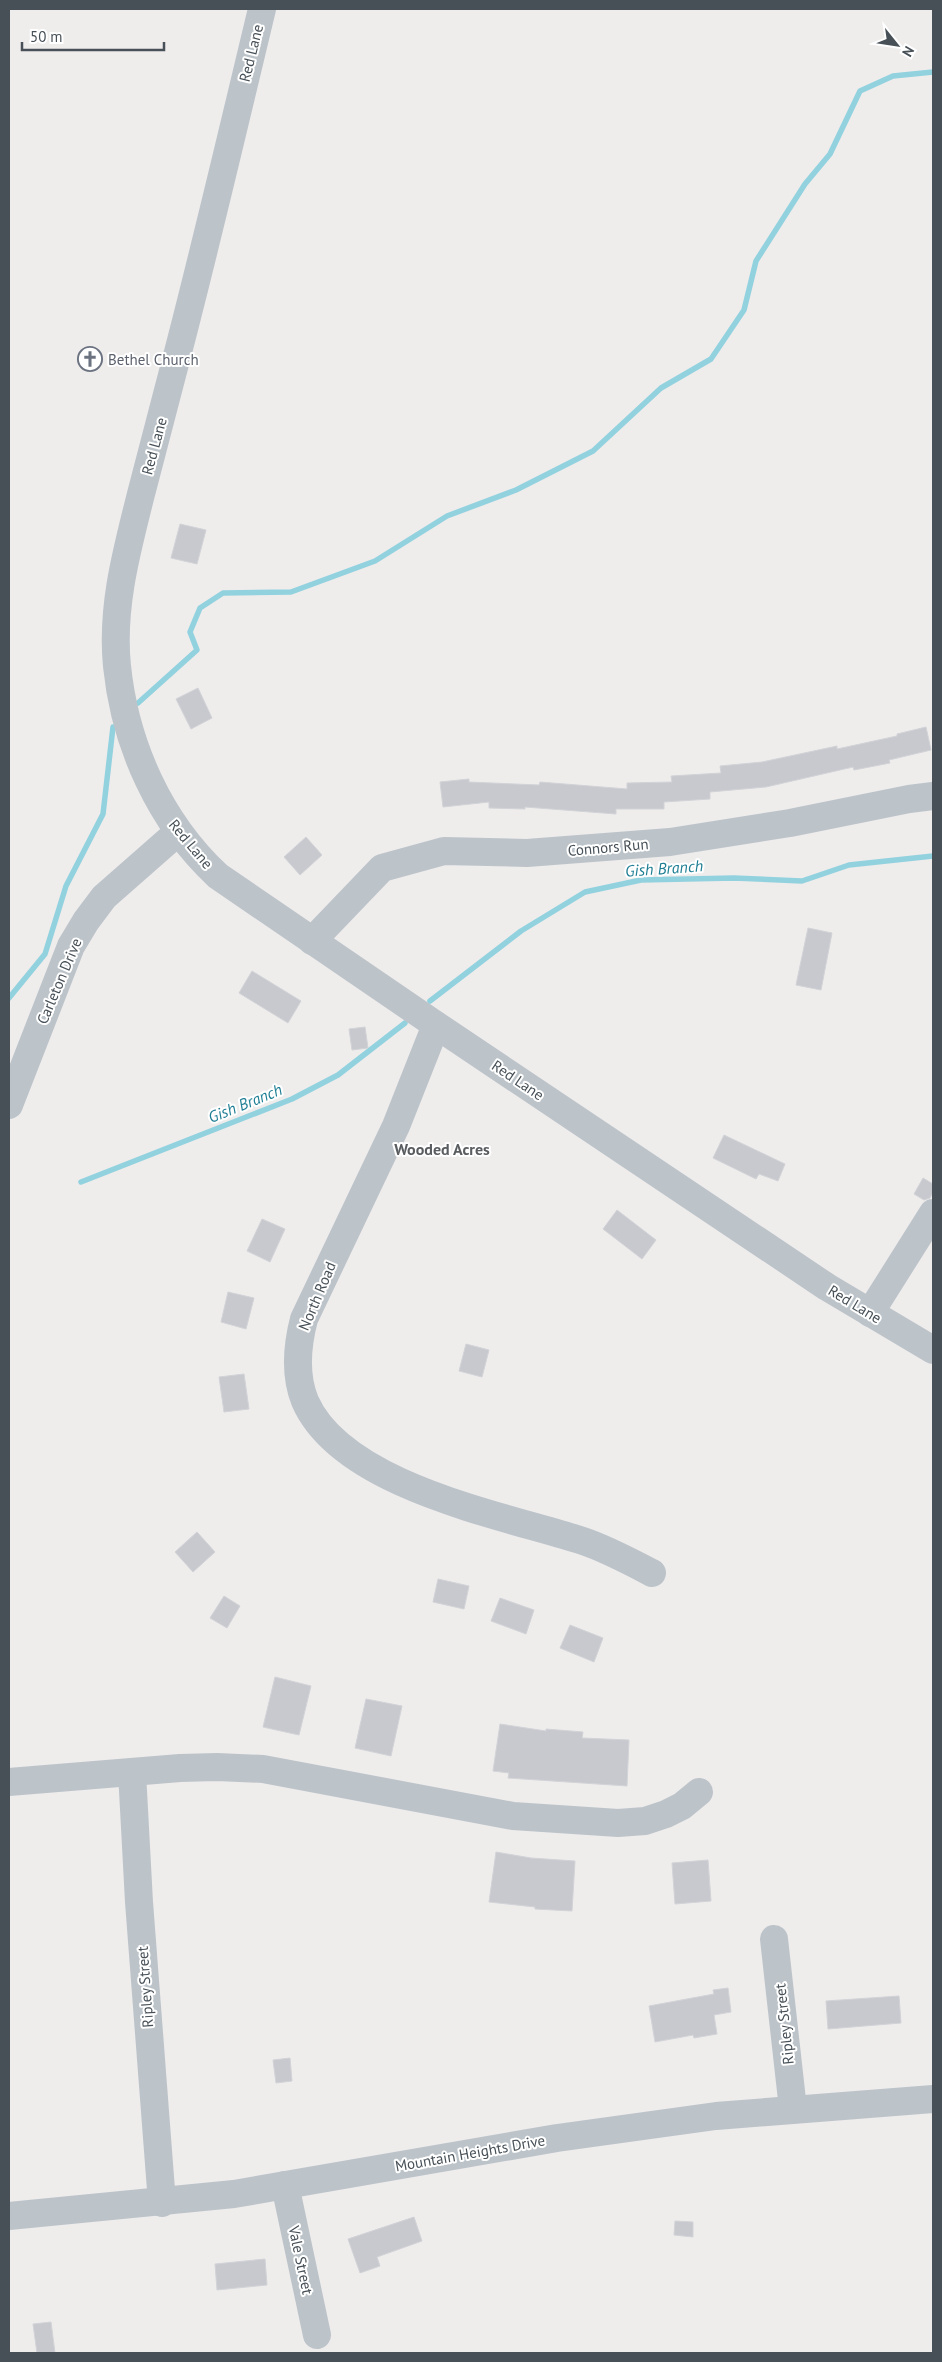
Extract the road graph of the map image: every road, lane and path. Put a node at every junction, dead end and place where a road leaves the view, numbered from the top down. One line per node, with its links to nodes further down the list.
1 (262, 9): 3 (street, Red Lane)
2 (933, 796): 4 (street, Connors Run)
3 (178, 832): 4 (street, Red Lane); 6 (street, Carleton Drive)
4 (312, 941): 5 (street, Red Lane)
5 (436, 1025): 8 (street, Red Lane); 10 (street, North Road)
6 (9, 1106)
7 (933, 1213): 8 (street)
8 (870, 1313): 9 (street, Red Lane)
9 (933, 1350)
10 (652, 1572)
11 (132, 1772): 12 (street); 13 (street); 18 (street, Ripley Street)
12 (9, 1782)
13 (699, 1792)
14 (774, 1939): 16 (street, Ripley Street)
15 (933, 2099): 16 (street, Mountain Heights Drive)
16 (793, 2109): 17 (street, Mountain Heights Drive)
17 (285, 2186): 18 (street, Mountain Heights Drive); 20 (street, Vale Street)
18 (162, 2202): 19 (street, Mountain Heights Drive)
19 (9, 2216)
20 (317, 2335)

